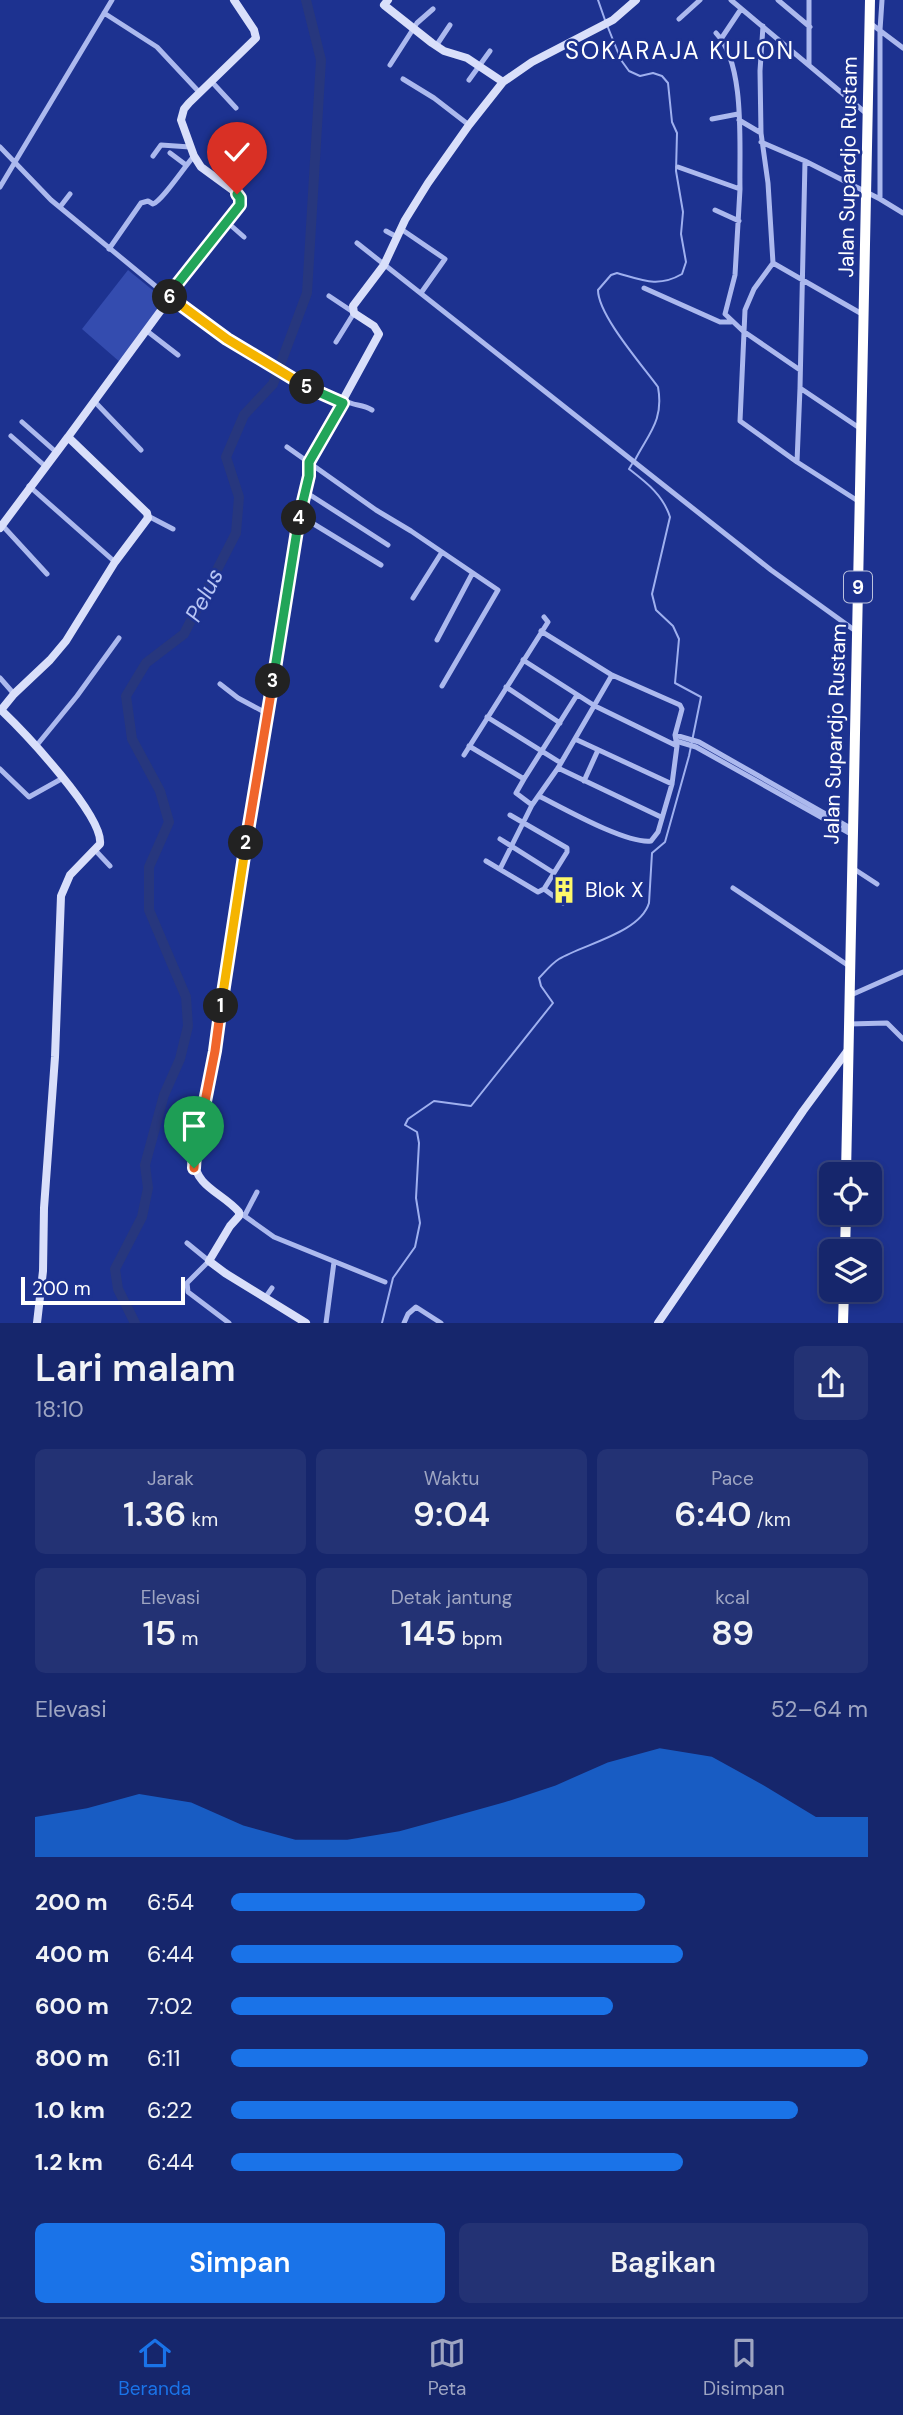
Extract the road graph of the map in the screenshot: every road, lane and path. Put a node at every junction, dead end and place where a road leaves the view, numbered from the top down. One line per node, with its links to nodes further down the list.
1 (112, 0): 13 (street)
2 (234, 0): 31 (street)
3 (636, 0): 32 (street)
4 (700, 0): 14 (street)
5 (731, 0): 12 (street)
6 (778, 0): 18 (street)
7 (809, 0): 18 (street)
8 (870, 0): 15 (highway, Jalan Supardjo Rustam / 9)
9 (882, 0): 20 (street)
10 (383, 2): 19 (street)
11 (433, 9): 19 (street)
12 (741, 9): 17 (street); 22 (street)
13 (106, 15): 33 (street); 47 (street)
14 (680, 19)
15 (870, 23): 20 (street); 35 (highway, Jalan Supardjo Rustam / 9)
16 (450, 25): 23 (street)
17 (763, 26): 26 (street); 39 (street)
18 (810, 27): 26 (street)
19 (413, 30): 23 (street); 27 (street)
20 (880, 30): 24 (street); 54 (street)
21 (716, 33): 22 (street)
22 (721, 39): 36 (street)
23 (436, 46): 28 (street)
24 (903, 48)
25 (490, 51): 28 (street)
26 (809, 64): 35 (street)
27 (390, 65)
28 (480, 65): 30 (street); 32 (street)
29 (402, 79): 38 (street)
30 (469, 80)
31 (211, 81): 33 (street); 34 (street)
32 (503, 82): 38 (street)
33 (200, 93): 41 (street)
34 (236, 108)
35 (867, 114): 52 (highway, Jalan Supardjo Rustam / 9)
36 (739, 117): 37 (street); 39 (street); 51 (street)
37 (712, 119)
38 (469, 124): 61 (street)
39 (761, 133): 40 (street)
40 (761, 142): 46 (street); 65 (street)
41 (190, 146): 44 (street); 45 (street)
42 (0, 147): 47 (street)
43 (170, 153): 48 (street)
44 (153, 156)
45 (194, 156): 48 (street); 59 (street)
46 (805, 160): 52 (street); 67 (street)
47 (14, 163): 50 (street); 55 (street)
48 (186, 165): 64 (street)
49 (678, 167): 51 (street)
50 (0, 187)
51 (740, 189): 58 (street)
52 (866, 193): 54 (street); 73 (highway, Jalan Supardjo Rustam / 9)
53 (70, 194): 55 (street)
54 (880, 199): 57 (street)
55 (60, 207): 64 (street)
56 (715, 210): 58 (street)
57 (903, 214)
58 (739, 221): 74 (street)
59 (227, 222): 62 (street); 71 (street)
60 (386, 230): 61 (street)
61 (399, 233): 66 (street); 69 (street)
62 (244, 237)
63 (357, 243): 66 (street)
64 (110, 249): 71 (street)
65 (773, 263): 67 (street); 76 (street)
66 (384, 265): 69 (street); 72 (street)
67 (801, 281): 73 (street); 79 (street)
68 (644, 288): 74 (street)
69 (421, 293): 110 (street)
70 (329, 296): 72 (street)
71 (170, 298): 75 (street); 81 (street)
72 (353, 313): 77 (street); 81 (street)
73 (865, 316): 85 (highway, Jalan Supardjo Rustam / 9)
74 (731, 322): 76 (street)
75 (147, 331): 78 (street); 82 (street)
76 (743, 331): 79 (street); 92 (street)
77 (336, 342)
78 (178, 355)
79 (800, 370): 80 (street)
80 (800, 388): 85 (street); 92 (street)
81 (343, 401): 83 (street); 91 (street)
82 (95, 402): 87 (street); 89 (street)
83 (372, 410)
84 (22, 422): 90 (street)
85 (861, 429): 96 (highway, Jalan Supardjo Rustam / 9)
86 (11, 436): 93 (street)
87 (68, 437): 90 (street); 98 (street)
88 (287, 447): 91 (street)
89 (141, 450)
90 (56, 452): 93 (street)
91 (309, 462): 95 (street); 102 (street)
92 (797, 463): 96 (street)
93 (45, 466): 94 (street)
94 (29, 486): 99 (street); 103 (street)
95 (304, 491): 97 (street); 101 (street)
96 (859, 502): 110 (highway, Jalan Supardjo Rustam / 9)
97 (299, 515): 104 (street); 123 (street)
98 (148, 516): 100 (street); 103 (street)
99 (1, 526): 105 (street)
100 (173, 529)
101 (388, 545)
102 (442, 552): 106 (street); 107 (street)
103 (115, 562): 119 (street)
104 (381, 565)
105 (47, 574)
106 (472, 574): 112 (street); 117 (street)
107 (413, 598)
108 (544, 617): 109 (street)
109 (541, 631): 113 (street); 114 (street)
110 (857, 632): 144 (highway, Jalan Supardjo Rustam / 9)
111 (119, 638): 128 (street)
112 (438, 640)
113 (523, 660): 118 (street); 120 (street)
114 (612, 675): 121 (street); 127 (street)
115 (0, 678): 119 (street)
116 (220, 684): 123 (street)
117 (442, 686)
118 (506, 687): 124 (street); 125 (street)
119 (14, 694): 122 (street)
120 (577, 695): 121 (street); 125 (street)
121 (595, 706): 126 (street); 127 (street)
122 (1, 713): 128 (street)
123 (268, 714): 165 (street)
124 (487, 718): 129 (street); 131 (street)
125 (560, 723): 131 (street)
126 (575, 739): 130 (street); 133 (street)
127 (676, 740): 138 (street); 144 (street)
128 (37, 746): 135 (street)
129 (469, 746): 132 (street); 136 (street)
130 (598, 750): 137 (street); 138 (street)
131 (542, 752): 133 (street); 136 (street)
132 (464, 755)
133 (559, 766): 137 (street); 139 (street)
134 (0, 769): 135 (street)
135 (63, 778): 147 (street)
136 (524, 779): 140 (street)
137 (584, 780): 142 (street)
138 (672, 784): 142 (street)
139 (539, 796): 140 (street); 142 (street)
140 (532, 805): 143 (street)
141 (510, 815): 143 (street)
142 (661, 817)
143 (525, 822): 146 (street); 152 (street)
144 (852, 832): 150 (highway, Jalan Supardjo Rustam / 9)
145 (500, 839): 146 (street)
146 (512, 847): 151 (street); 152 (street)
147 (95, 850): 149 (street); 173 (street)
148 (486, 861): 151 (street)
149 (110, 866)
150 (851, 866): 153 (street); 157 (highway, Jalan Supardjo Rustam / 9)
151 (500, 869): 155 (street)
152 (554, 873): 155 (street)
153 (877, 884)
154 (733, 888): 157 (street)
155 (544, 889): 156 (street)
156 (563, 903)
157 (849, 966): 159 (highway, Jalan Supardjo Rustam / 9)
158 (903, 972): 159 (street)
159 (848, 996): 160 (highway, Jalan Supardjo Rustam / 9)
160 (849, 1024): 161 (street); 162 (highway, Jalan Supardjo Rustam / 9)
161 (903, 1039)
162 (848, 1050): 163 (highway, Jalan Supardjo Rustam / 9); 179 (street)
163 (846, 1162)
164 (257, 1192): 165 (street)
165 (242, 1214): 167 (street); 168 (street)
166 (187, 1243): 167 (street)
167 (209, 1261): 171 (street); 174 (street)
168 (334, 1262): 169 (street); 176 (street)
169 (385, 1282)
170 (272, 1288): 171 (street)
171 (265, 1298): 175 (street)
172 (844, 1302): 180 (highway)
173 (37, 1323)
174 (229, 1323)
175 (306, 1323)
176 (326, 1323)
177 (404, 1323): 178 (street)
178 (442, 1323)
179 (658, 1323)
180 (843, 1323)

